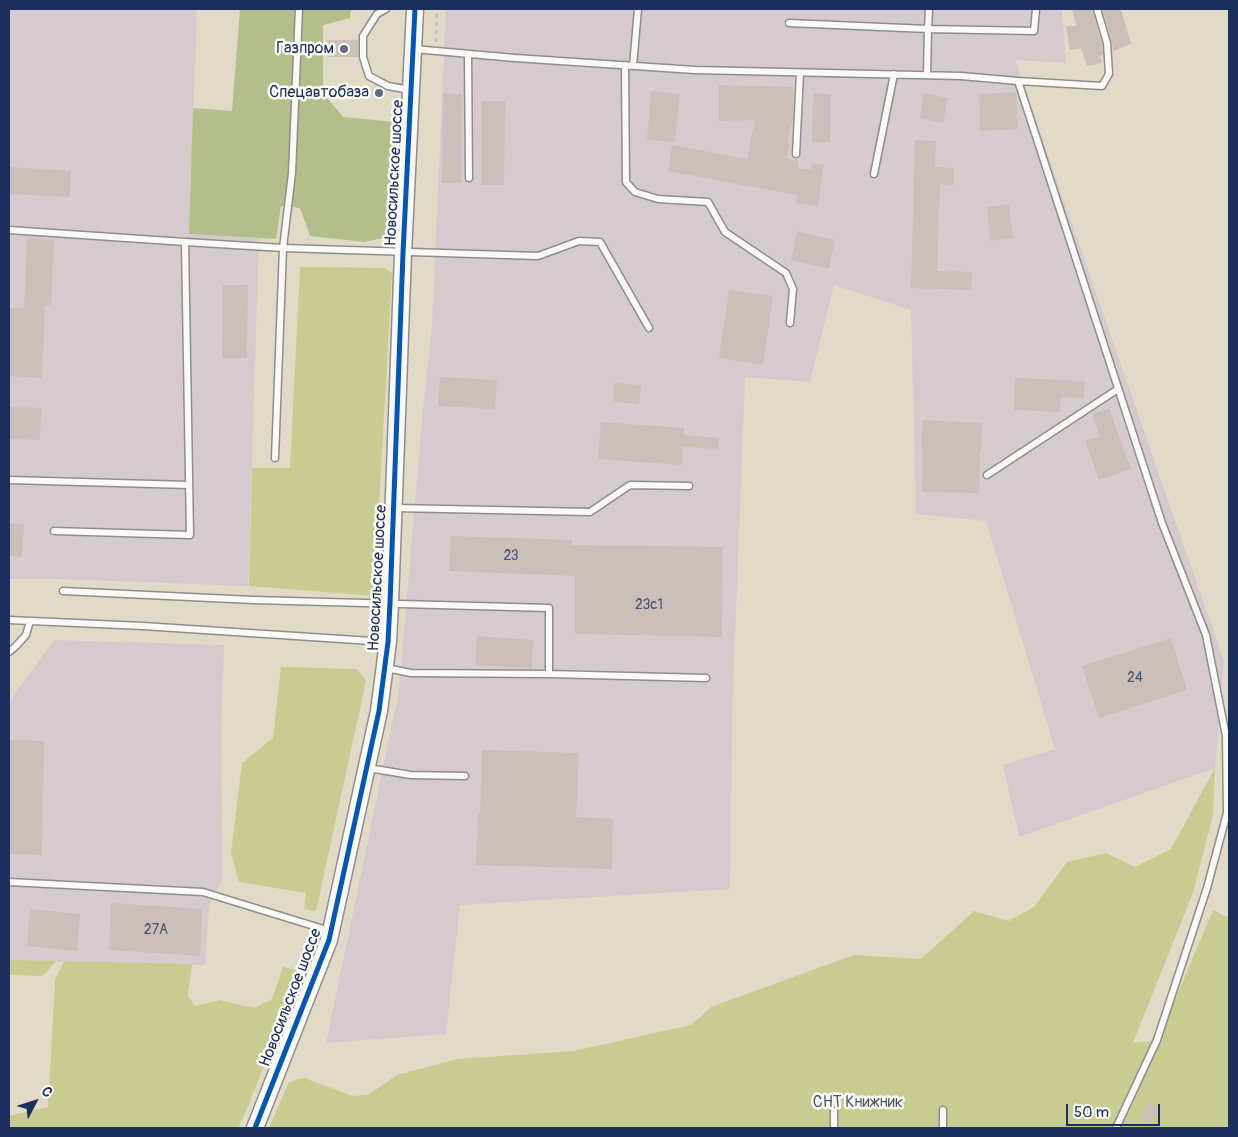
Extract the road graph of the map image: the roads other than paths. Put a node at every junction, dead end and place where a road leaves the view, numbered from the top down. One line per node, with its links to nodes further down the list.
1 (299, 9): 24 (lane)
2 (386, 9): 18 (lane)
3 (415, 9): 10 (street, Новосильское шоссе)
4 (638, 9): 13 (lane)
5 (929, 9): 9 (lane)
6 (1036, 9): 9 (lane)
7 (1097, 9): 17 (lane)
8 (789, 23): 9 (lane)
9 (928, 29): 16 (lane)
10 (413, 49): 11 (lane); 18 (street, Новосильское шоссе)
11 (468, 54): 12 (lane); 21 (lane)
12 (625, 65): 13 (lane); 26 (lane)
13 (633, 66): 14 (lane)
14 (800, 73): 15 (lane); 19 (lane)
15 (894, 74): 16 (lane); 20 (lane)
16 (927, 75): 17 (lane)
17 (1018, 81): 28 (lane)
18 (411, 90): 25 (street, Новосильское шоссе)
19 (796, 154)
20 (874, 174)
21 (468, 178)
22 (9, 230): 23 (lane)
23 (185, 242): 24 (lane); 32 (lane)
24 (283, 248): 25 (lane); 29 (lane)
25 (404, 253): 27 (lane); 34 (street, Новосильское шоссе)
26 (790, 323)
27 (649, 328)
28 (1118, 389): 30 (lane); 47 (lane)
29 (274, 458)
30 (987, 475)
31 (9, 480): 32 (lane)
32 (189, 486): 35 (lane)
33 (688, 486): 34 (lane)
34 (394, 508): 37 (street, Новосильское шоссе)
35 (54, 531)
36 (63, 591): 37 (lane)
37 (390, 603): 40 (street, Новосильское шоссе); 43 (lane)
38 (9, 620): 39 (lane)
39 (30, 621): 40 (lane); 41 (lane)
40 (388, 642): 42 (street, Новосильское шоссе)
41 (9, 652)
42 (385, 667): 43 (lane); 45 (street, Новосильское шоссе)
43 (548, 674): 44 (lane)
44 (706, 678)
45 (367, 768): 46 (lane); 49 (street, Новосильское шоссе)
46 (465, 776)
47 (1228, 814): 55 (lane)
48 (9, 882): 49 (lane)
49 (331, 931): 52 (street, Новосильское шоссе)
50 (943, 1110): 54 (lane)
51 (834, 1111): 53 (lane)
52 (255, 1128)
53 (834, 1128)
54 (943, 1128)
55 (1116, 1128)

